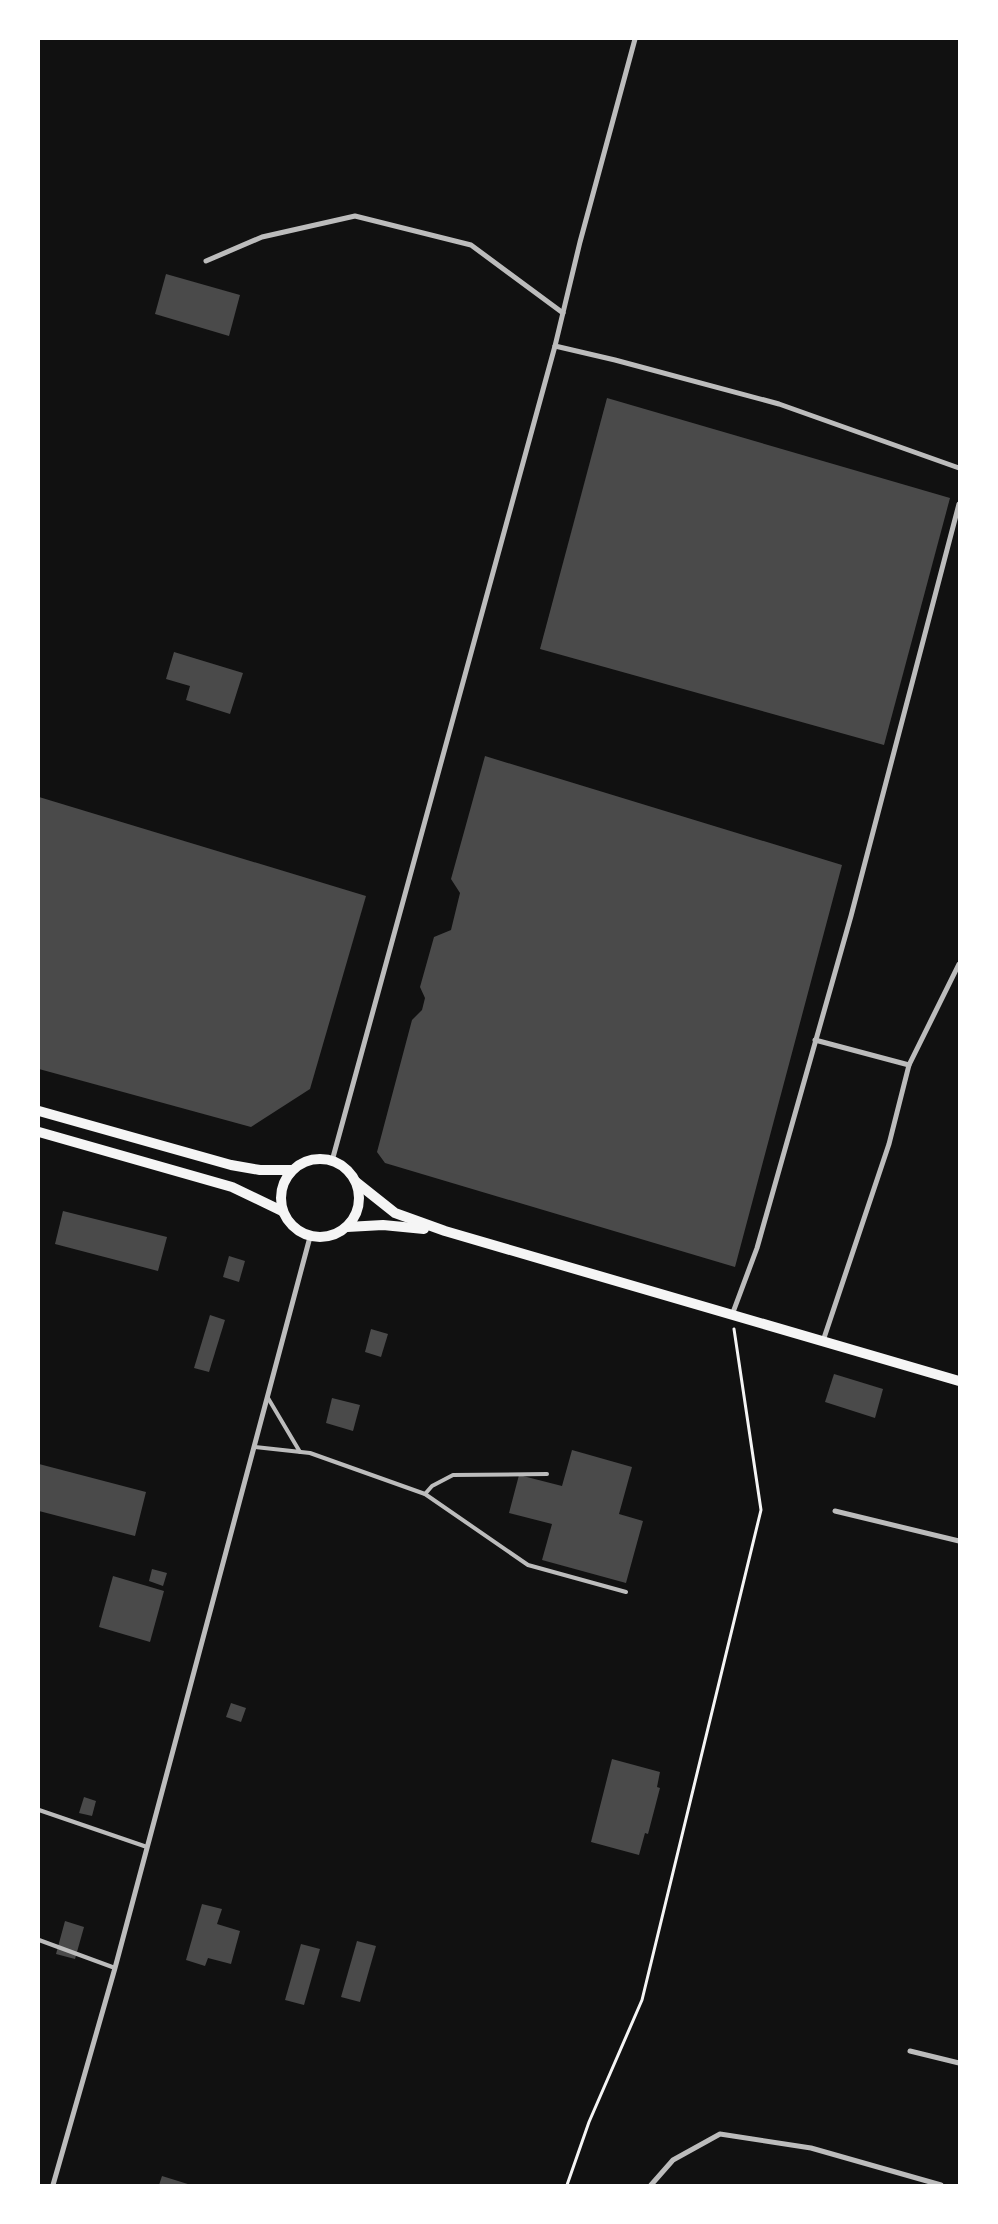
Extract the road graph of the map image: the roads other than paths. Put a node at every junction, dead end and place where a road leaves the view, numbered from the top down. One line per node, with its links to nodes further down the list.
1 (635, 39): 3 (street)
2 (206, 261): 3 (street)
3 (563, 313): 4 (street)
4 (554, 346): 5 (street); 12 (street)
5 (959, 468)
6 (959, 504): 8 (street)
7 (959, 964): 9 (street)
8 (815, 1040): 9 (street); 19 (street)
9 (909, 1065): 20 (street)
10 (39, 1111): 13 (main road)
11 (39, 1132): 15 (main road)
12 (332, 1160): 13 (main road); 14 (main road)
13 (292, 1170): 15 (main road)
14 (356, 1182): 16 (main road); 17 (main road)
15 (282, 1211): 18 (main road)
16 (347, 1227): 17 (main road); 18 (main road)
17 (445, 1231): 19 (main road)
18 (310, 1237): 22 (street)
19 (732, 1314): 20 (main road)
20 (823, 1342): 21 (main road)
21 (959, 1381)
22 (268, 1398): 23 (street); 24 (lane)
23 (255, 1447): 24 (lane); 31 (street)
24 (300, 1452): 26 (lane)
25 (547, 1474): 26 (lane)
26 (426, 1494): 29 (lane)
27 (835, 1511): 28 (street)
28 (959, 1541)
29 (626, 1592)
30 (39, 1810): 31 (lane)
31 (147, 1847): 33 (street)
32 (39, 1940): 33 (lane)
33 (115, 1968): 36 (street)
34 (910, 2051): 35 (street)
35 (959, 2063)
36 (53, 2185)
37 (652, 2185): 38 (street)
38 (941, 2185)

